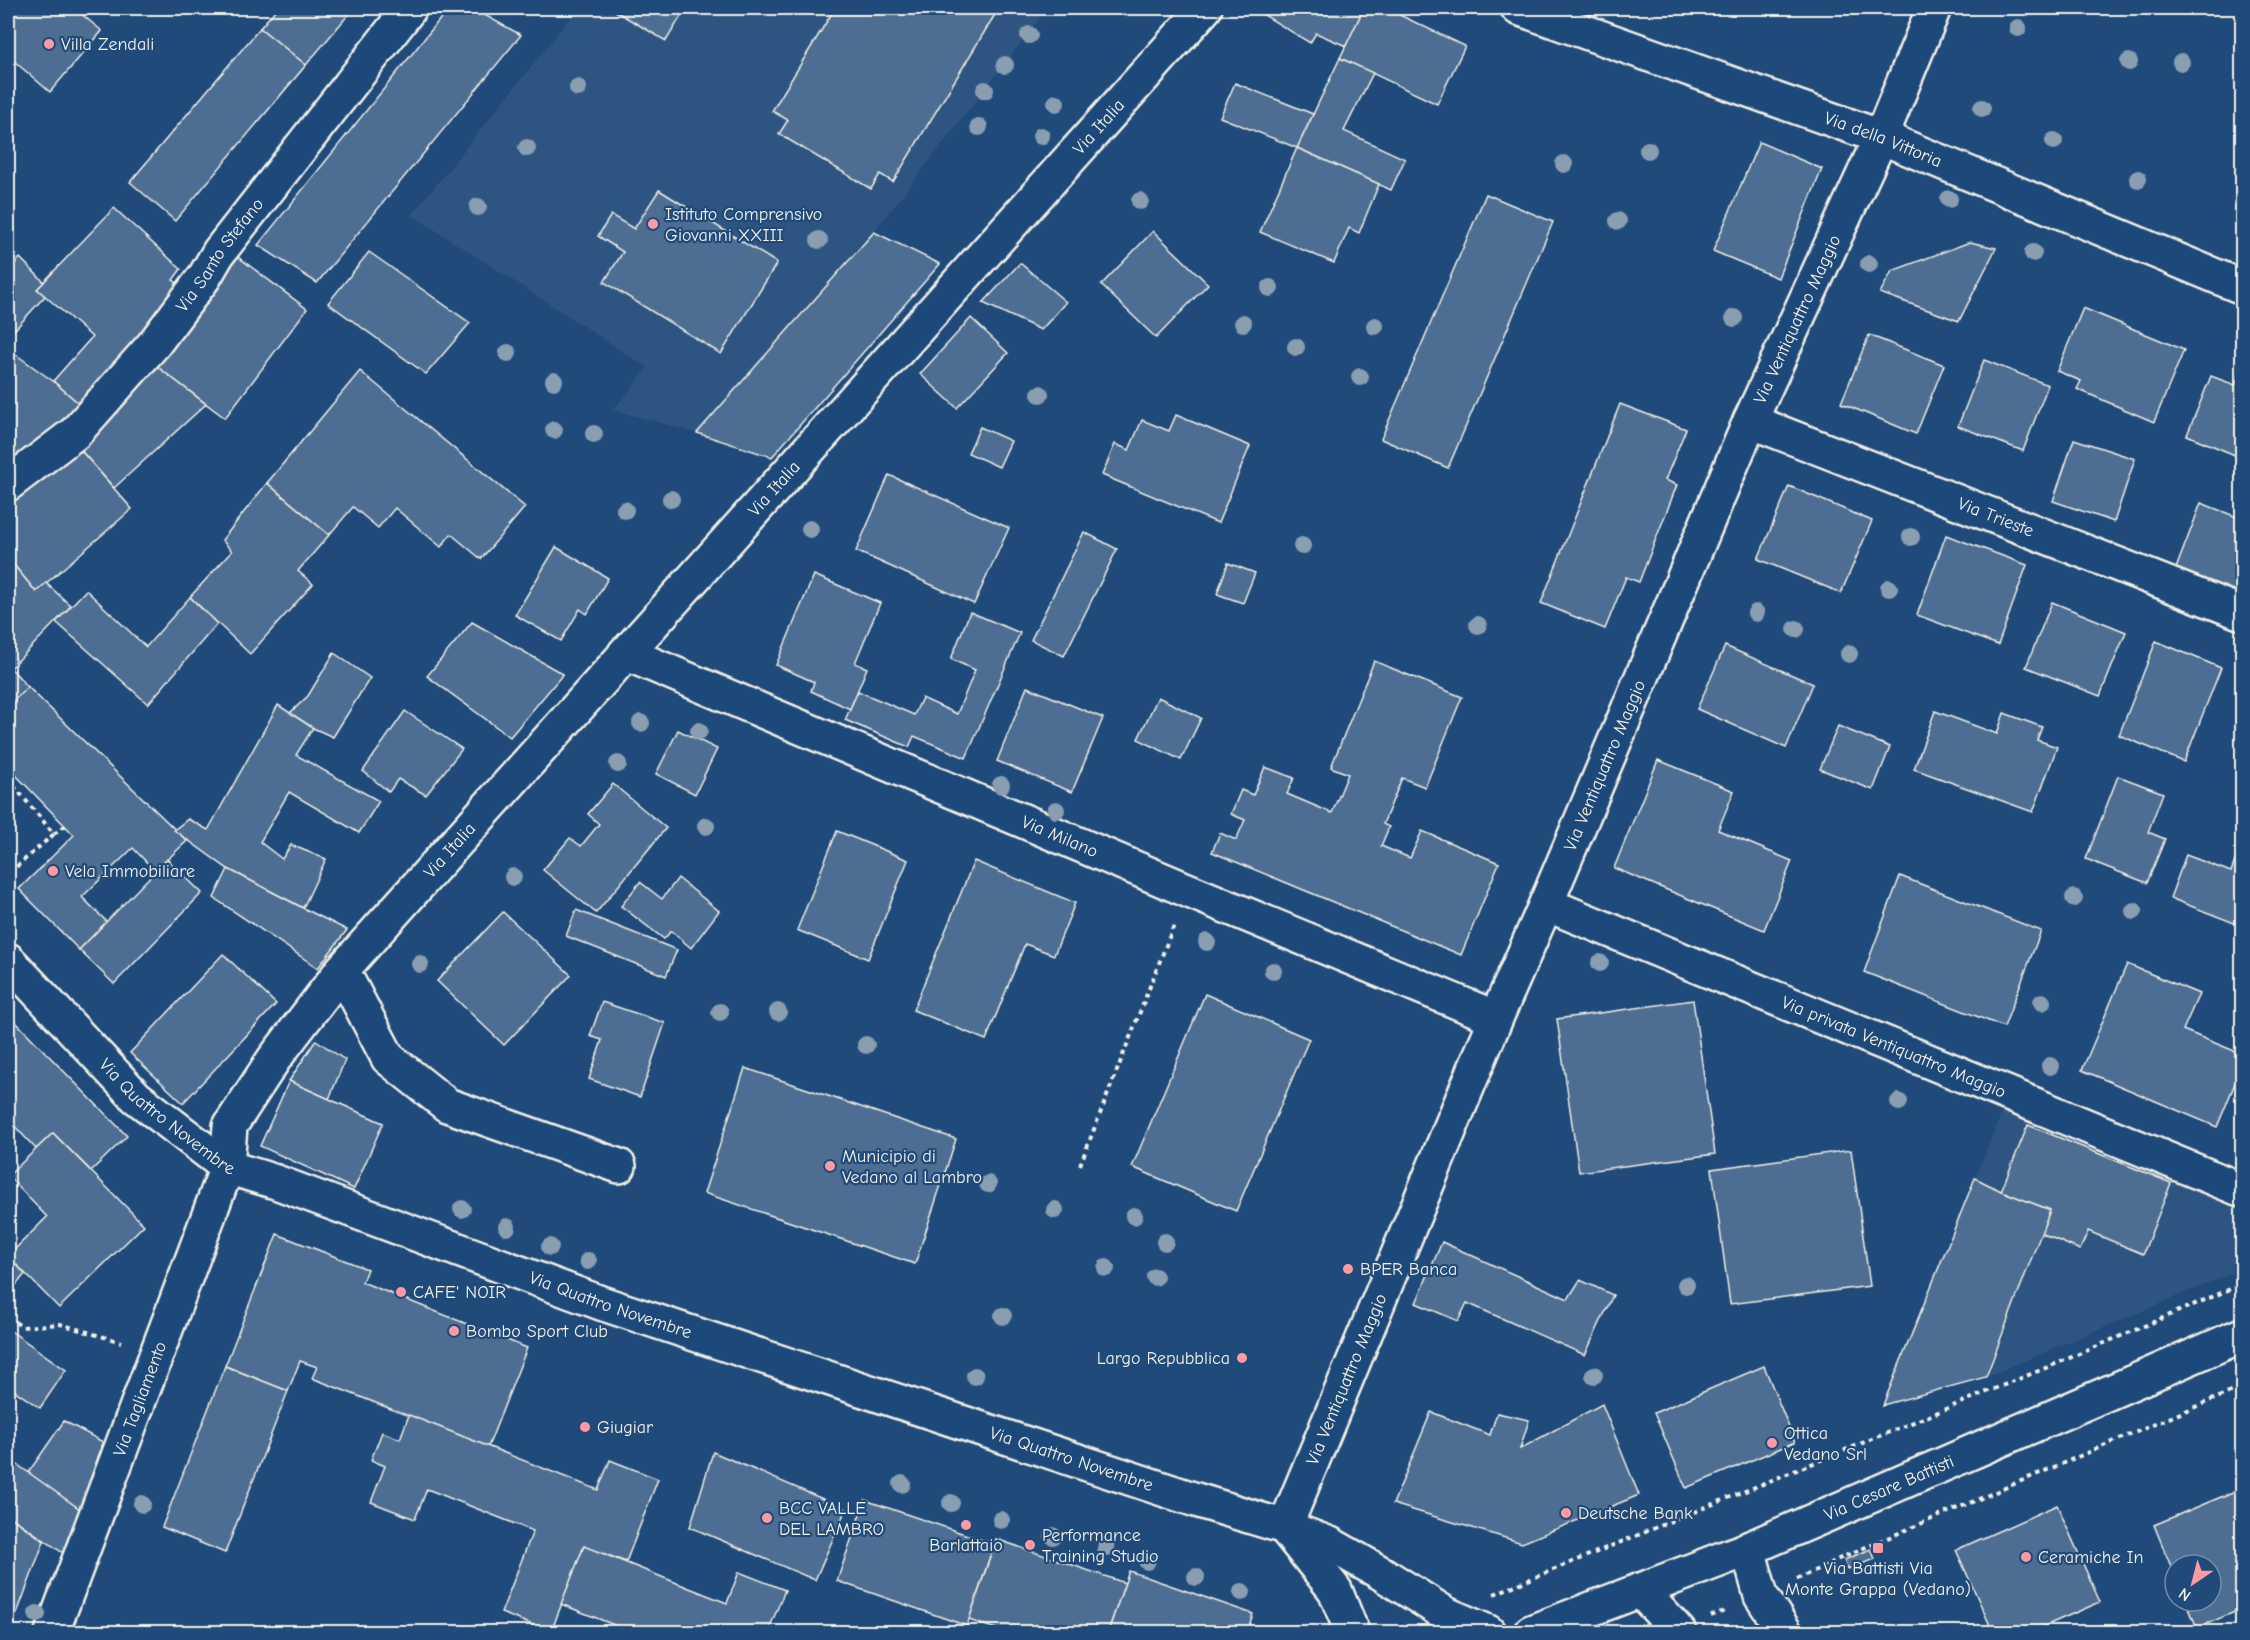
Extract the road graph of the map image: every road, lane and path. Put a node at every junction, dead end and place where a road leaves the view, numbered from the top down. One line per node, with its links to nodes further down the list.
1 (410, 8): 8 (street, Via Santo Stefano)
2 (1205, 8): 10 (street, Via Italia)
3 (1518, 8): 5 (street, Via della Vittoria)
4 (1934, 8): 5 (street, Via Ventiquattro Maggio)
5 (1881, 137): 6 (street, Via della Vittoria); 7 (street, Via Ventiquattro Maggio)
6 (2242, 287)
7 (1750, 421): 9 (street, Via Trieste); 16 (street, Via Ventiquattro Maggio)
8 (8, 484)
9 (2242, 614)
10 (625, 652): 15 (street, Via Milano); 18 (street, Via Italia)
11 (8, 779): 13 (path)
12 (65, 825): 13 (path)
13 (54, 834): 14 (path)
14 (8, 874)
15 (1187, 890): 19 (street, Via Milano); 20 (path)
16 (1546, 904): 19 (street, Via Ventiquattro Maggio); 23 (street, Via privata Ventiquattro Maggio)
17 (8, 960): 22 (street, Via Quattro Novembre)
18 (342, 970): 21 (street); 22 (street, Via Italia)
19 (1496, 1018): 29 (street, Via Ventiquattro Maggio)
20 (1080, 1165)
21 (619, 1166)
22 (227, 1167): 27 (street, Via Tagliamento); 29 (street, Via Quattro Novembre)
23 (2242, 1190)
24 (2242, 1284): 33 (path)
25 (8, 1317): 27 (path)
26 (2242, 1335): 30 (street, Via Cesare Battisti)
27 (156, 1352): 35 (street, Via Tagliamento)
28 (2242, 1387): 32 (path)
29 (1285, 1527): 33 (street, Via Quattro Novembre); 36 (street)
30 (1748, 1549): 31 (street, Via Cesare Battisti); 32 (street)
31 (1640, 1590): 34 (street); 38 (street, Via Cesare Battisti)
32 (1761, 1596): 34 (path); 39 (street)
33 (1446, 1614): 37 (street, Via Quattro Novembre)
34 (1677, 1631)
35 (52, 1632)
36 (1352, 1632)
37 (1488, 1632)
38 (1531, 1632)
39 (1785, 1632)

